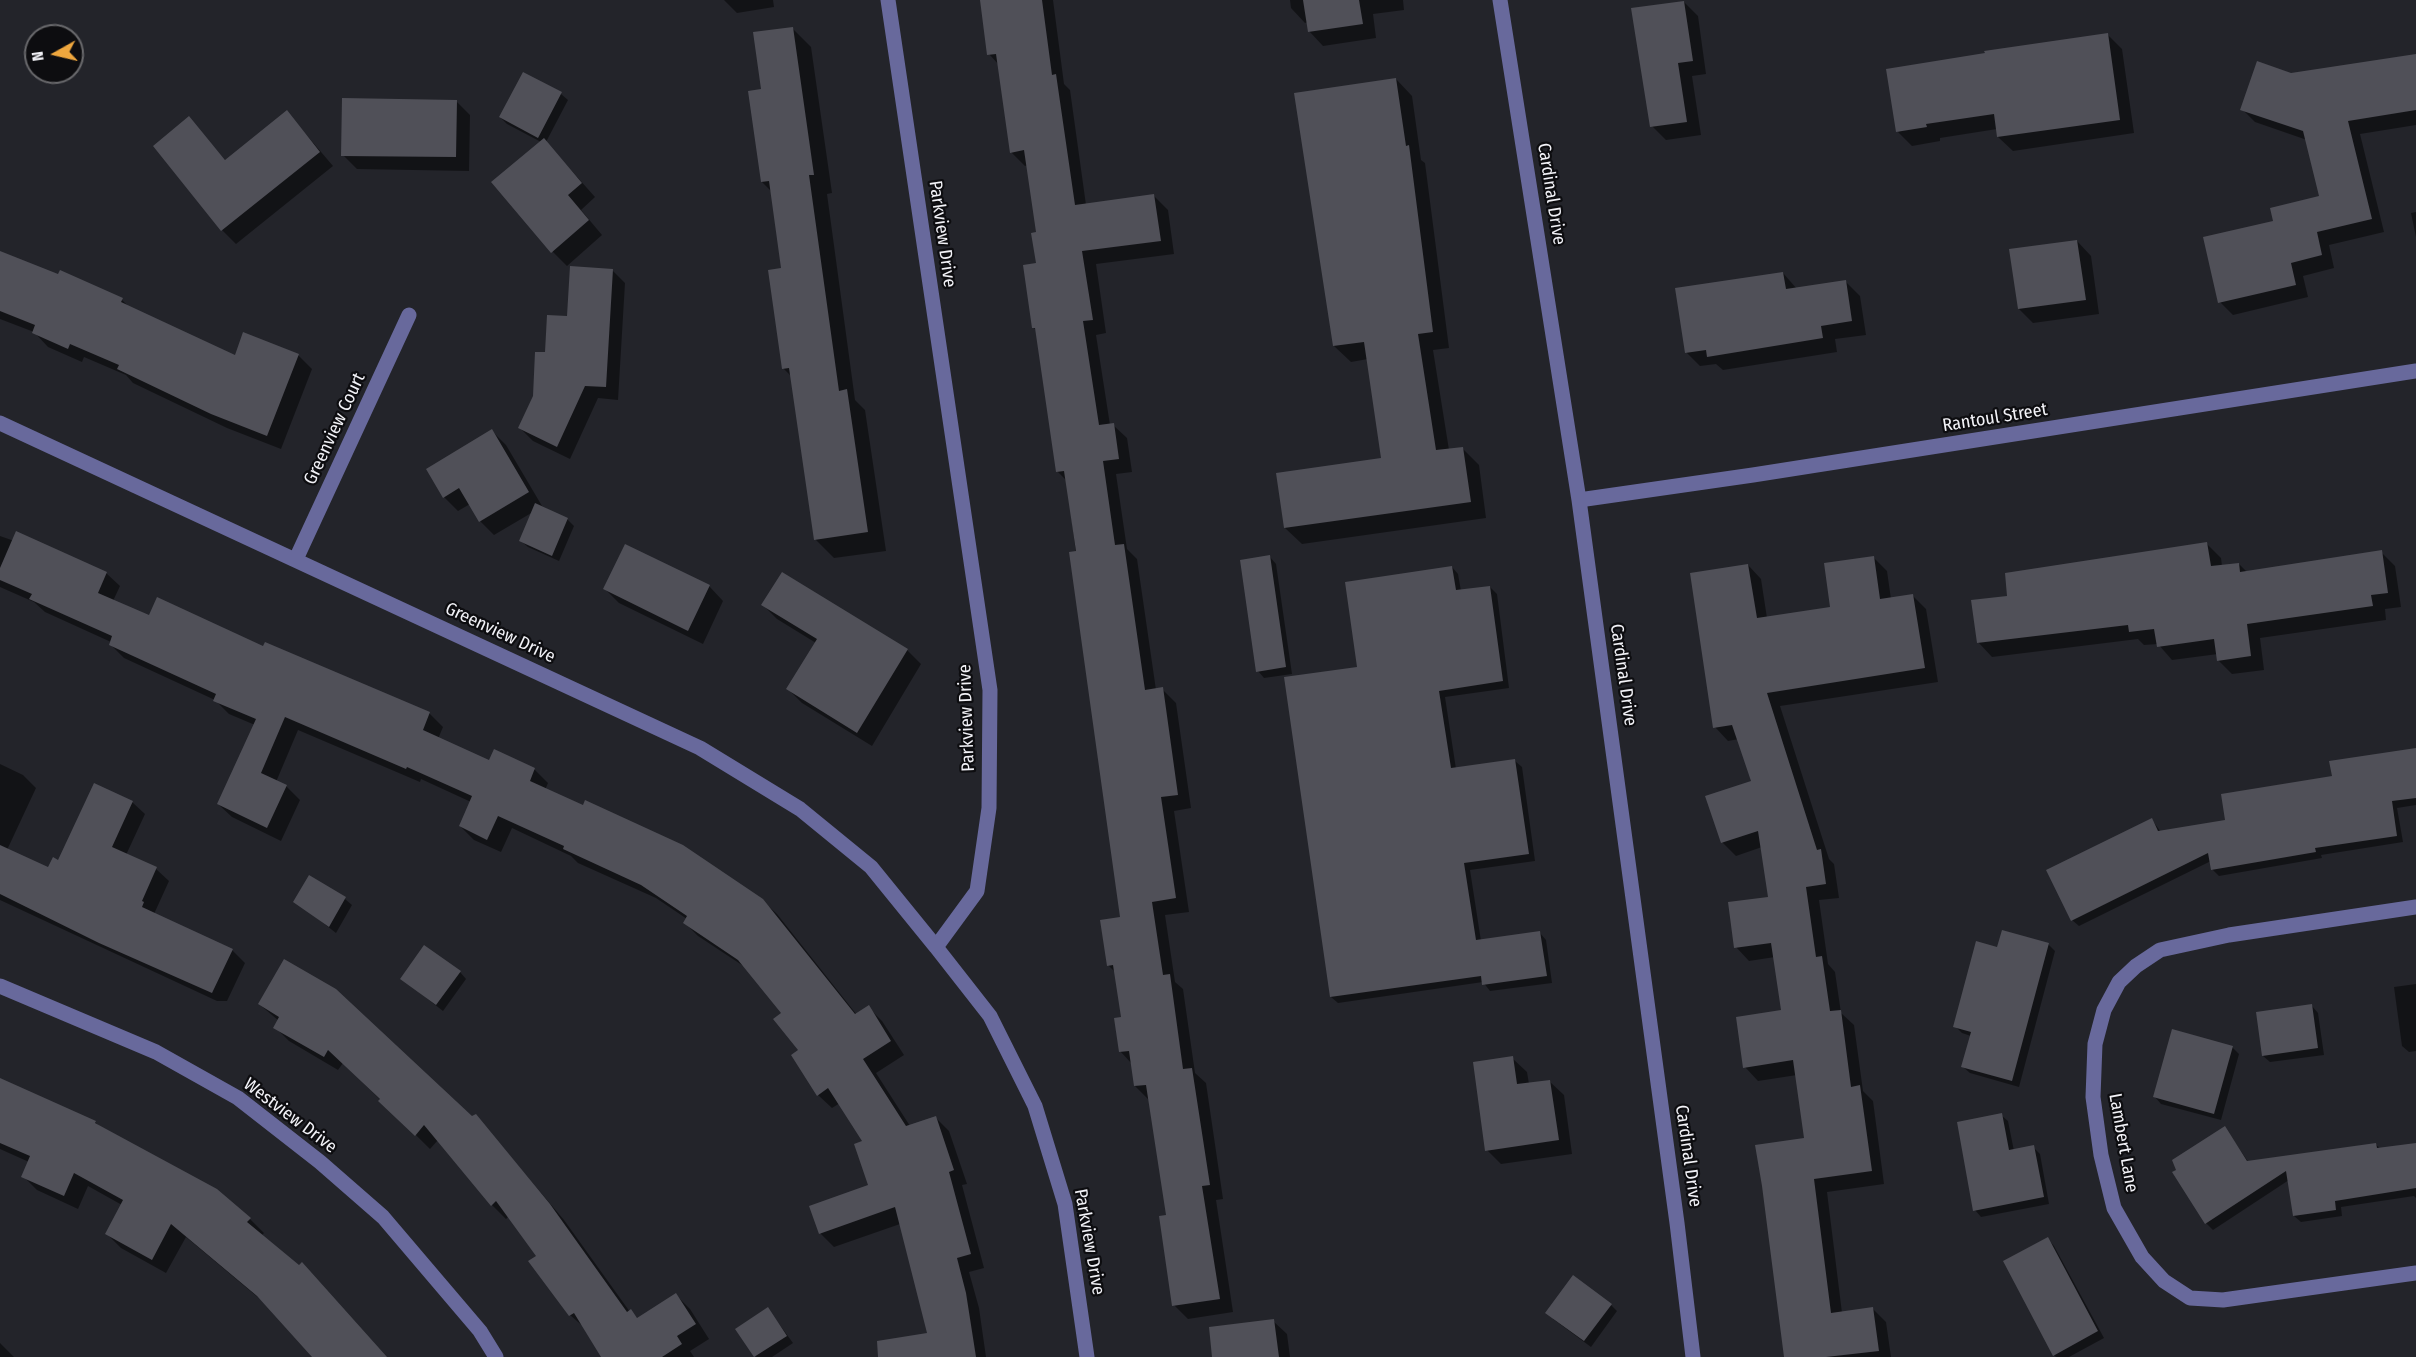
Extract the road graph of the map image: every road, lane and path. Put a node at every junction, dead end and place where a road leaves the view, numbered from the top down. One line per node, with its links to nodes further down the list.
1 (888, 0): 9 (street, Parkview Drive)
2 (1500, 0): 6 (street, Cardinal Drive)
3 (409, 315): 7 (street, Greenview Court)
4 (2416, 371): 6 (street, Rantoul Street)
5 (0, 423): 7 (street, Greenview Drive)
6 (1579, 500): 14 (street, Cardinal Drive)
7 (296, 559): 9 (street, Greenview Drive)
8 (2416, 907): 11 (street, Lambert Lane)
9 (936, 947): 13 (street, Parkview Drive)
10 (0, 986): 12 (street, Westview Drive)
11 (2416, 1273)
12 (496, 1357)
13 (1087, 1357)
14 (1693, 1357)

